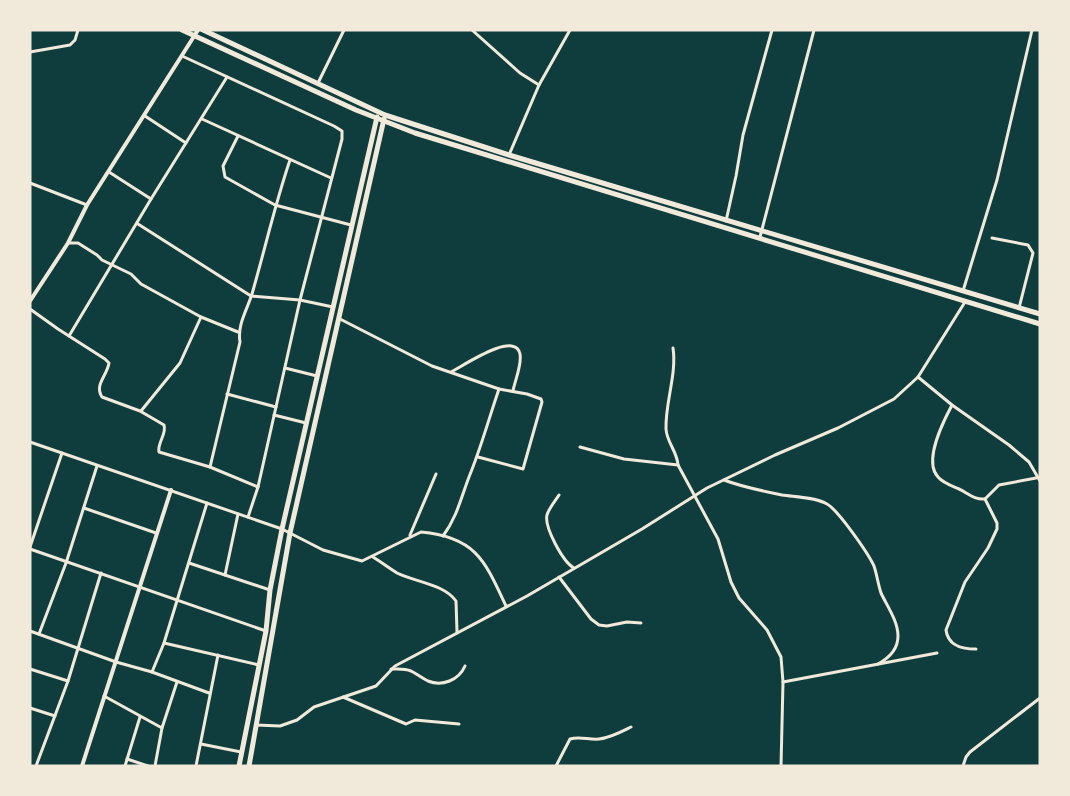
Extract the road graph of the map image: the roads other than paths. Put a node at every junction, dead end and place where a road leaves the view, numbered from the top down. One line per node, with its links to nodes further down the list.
1 (78, 30): 11 (street)
2 (182, 30): 10 (main road)
3 (201, 30): 10 (street); 14 (main road)
4 (344, 30): 14 (street)
5 (472, 30): 15 (street)
6 (570, 30): 15 (street)
7 (772, 30): 32 (street)
8 (814, 30): 36 (street)
9 (1032, 30): 41 (street)
10 (194, 36): 12 (street); 17 (main road)
11 (30, 52)
12 (181, 56): 13 (street); 16 (street)
13 (227, 77): 19 (street); 26 (street)
14 (317, 85): 17 (main road)
15 (539, 85): 22 (street)
16 (145, 116): 21 (street); 25 (street)
17 (378, 116): 18 (main road); 34 (main road)
18 (384, 118): 22 (main road); 24 (main road); 53 (main road)
19 (202, 119): 20 (street); 21 (street)
20 (238, 136): 23 (street); 29 (street)
21 (186, 143): 28 (street)
22 (509, 155): 24 (street); 32 (main road)
23 (290, 160): 26 (street); 29 (street)
24 (506, 162): 35 (main road)
25 (109, 172): 28 (street); 30 (street)
26 (331, 178): 31 (street)
27 (30, 183): 30 (street)
28 (151, 199): 33 (street)
29 (275, 205): 31 (street); 42 (street)
30 (87, 206): 39 (street)
31 (321, 217): 34 (street); 43 (street)
32 (726, 220): 35 (street); 36 (main road)
33 (137, 224): 40 (street); 42 (street)
34 (352, 225): 47 (main road)
35 (724, 228): 38 (main road)
36 (762, 231): 38 (street); 41 (main road)
37 (992, 238): 48 (street)
38 (760, 239): 45 (main road)
39 (68, 243): 40 (street); 44 (street)
40 (111, 264): 52 (street); 56 (street)
41 (963, 291): 46 (main road)
42 (251, 296): 43 (street); 55 (street)
43 (300, 300): 47 (street); 58 (street)
44 (30, 301)
45 (966, 301): 51 (main road); 61 (street)
46 (1010, 306): 48 (main road); 51 (main road)
47 (333, 307): 60 (main road)
48 (1019, 308): 50 (main road)
49 (30, 309): 56 (street)
50 (1040, 314)
51 (1007, 315): 54 (main road)
52 (201, 317): 55 (street); 67 (street)
53 (339, 318): 59 (street); 91 (main road)
54 (1040, 324)
55 (238, 332): 64 (street)
56 (69, 336): 67 (street)
57 (673, 348): 74 (street)
58 (285, 368): 60 (street); 66 (street)
59 (451, 372): 62 (street); 63 (street)
60 (317, 376): 69 (main road)
61 (918, 377): 65 (street); 78 (street)
62 (499, 388): 63 (street); 73 (street)
63 (513, 390): 73 (street)
64 (227, 394): 66 (street); 76 (street)
65 (952, 405): 79 (street); 84 (street)
66 (276, 407): 68 (street)
67 (140, 411): 76 (street)
68 (274, 415): 69 (street); 80 (street)
69 (306, 423): 89 (main road)
70 (30, 442): 72 (street)
71 (580, 447): 74 (street)
72 (62, 453): 75 (street); 94 (street)
73 (478, 457): 92 (street)
74 (678, 465): 83 (street)
75 (97, 466): 81 (street); 86 (street)
76 (210, 467): 80 (street)
77 (436, 474): 93 (street)
78 (723, 480): 83 (street); 117 (street)
79 (1039, 480): 84 (street)
80 (258, 487): 88 (street)
81 (171, 490): 85 (street); 90 (street)
82 (560, 495): 98 (street)
83 (695, 495): 98 (street); 125 (street)
84 (985, 499): 113 (street)
85 (207, 503): 87 (street); 97 (street)
86 (84, 508): 90 (street); 96 (street)
87 (238, 514): 88 (street); 100 (street)
88 (248, 517): 89 (street)
89 (282, 529): 91 (street); 103 (main road)
90 (156, 533): 102 (street)
91 (290, 533): 95 (street); 134 (main road)
92 (443, 536): 93 (street); 105 (street)
93 (410, 537): 95 (street)
94 (30, 548): 96 (street)
95 (374, 557): 109 (street)
96 (66, 562): 99 (street); 110 (street)
97 (189, 563): 100 (street); 104 (street)
98 (574, 568): 101 (street)
99 (101, 573): 102 (street); 112 (street)
100 (225, 575): 103 (street)
101 (559, 577): 105 (street); 106 (street)
102 (139, 586): 104 (street); 116 (street)
103 (270, 590): 108 (main road)
104 (177, 601): 108 (street); 111 (street)
105 (506, 606): 109 (street)
106 (641, 623)
107 (30, 631): 110 (street)
108 (266, 631): 118 (main road)
109 (457, 632): 121 (street)
110 (39, 635): 112 (street)
111 (164, 643): 115 (street); 122 (street)
112 (77, 649): 116 (street); 123 (street)
113 (976, 649)
114 (937, 653): 117 (street)
115 (218, 655): 118 (street); 126 (street)
116 (116, 662): 122 (street); 127 (street)
117 (878, 664): 125 (street)
118 (259, 665): 138 (main road)
119 (465, 666): 121 (street)
120 (30, 669): 123 (street)
121 (389, 669): 128 (street)
122 (152, 672): 124 (street)
123 (68, 681): 131 (street)
124 (177, 682): 126 (street); 136 (street)
125 (783, 682): 149 (street)
126 (209, 693): 137 (street)
127 (104, 696): 132 (street); 141 (street)
128 (342, 697): 133 (street); 134 (street)
129 (1040, 698): 150 (street)
130 (30, 708): 131 (street)
131 (55, 716): 140 (street)
132 (140, 717): 136 (street); 139 (street)
133 (459, 724)
134 (256, 725): 147 (main road)
135 (631, 727): 148 (street)
136 (162, 728): 144 (street)
137 (201, 744): 138 (street); 145 (street)
138 (242, 752): 146 (main road)
139 (128, 759): 142 (street); 143 (street)
140 (36, 766)
141 (82, 766)
142 (125, 766)
143 (148, 766)
144 (156, 766)
145 (196, 766)
146 (239, 766)
147 (249, 766)
148 (556, 766)
149 (781, 766)
150 (963, 766)

